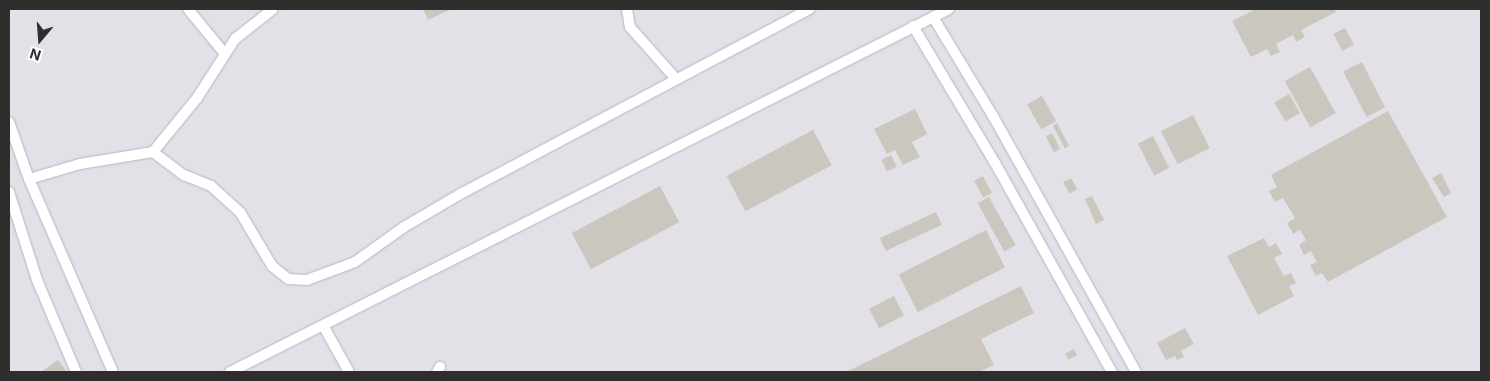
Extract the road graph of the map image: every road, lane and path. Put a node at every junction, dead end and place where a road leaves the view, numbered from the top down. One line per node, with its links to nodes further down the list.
1 (188, 9): 8 (street)
2 (273, 9): 8 (street)
3 (627, 9): 9 (street)
4 (810, 9): 9 (street)
5 (949, 9): 6 (street)
6 (933, 17): 7 (street); 20 (street)
7 (913, 26): 14 (street); 19 (street)
8 (225, 54): 11 (street)
9 (676, 79): 11 (street)
10 (9, 122): 12 (street)
11 (153, 152): 12 (street)
12 (29, 179): 16 (street)
13 (9, 192): 15 (street)
14 (324, 327): 17 (street); 18 (street)
15 (76, 372)
16 (113, 372)
17 (230, 372)
18 (349, 372)
19 (1112, 372)
20 (1136, 372)

